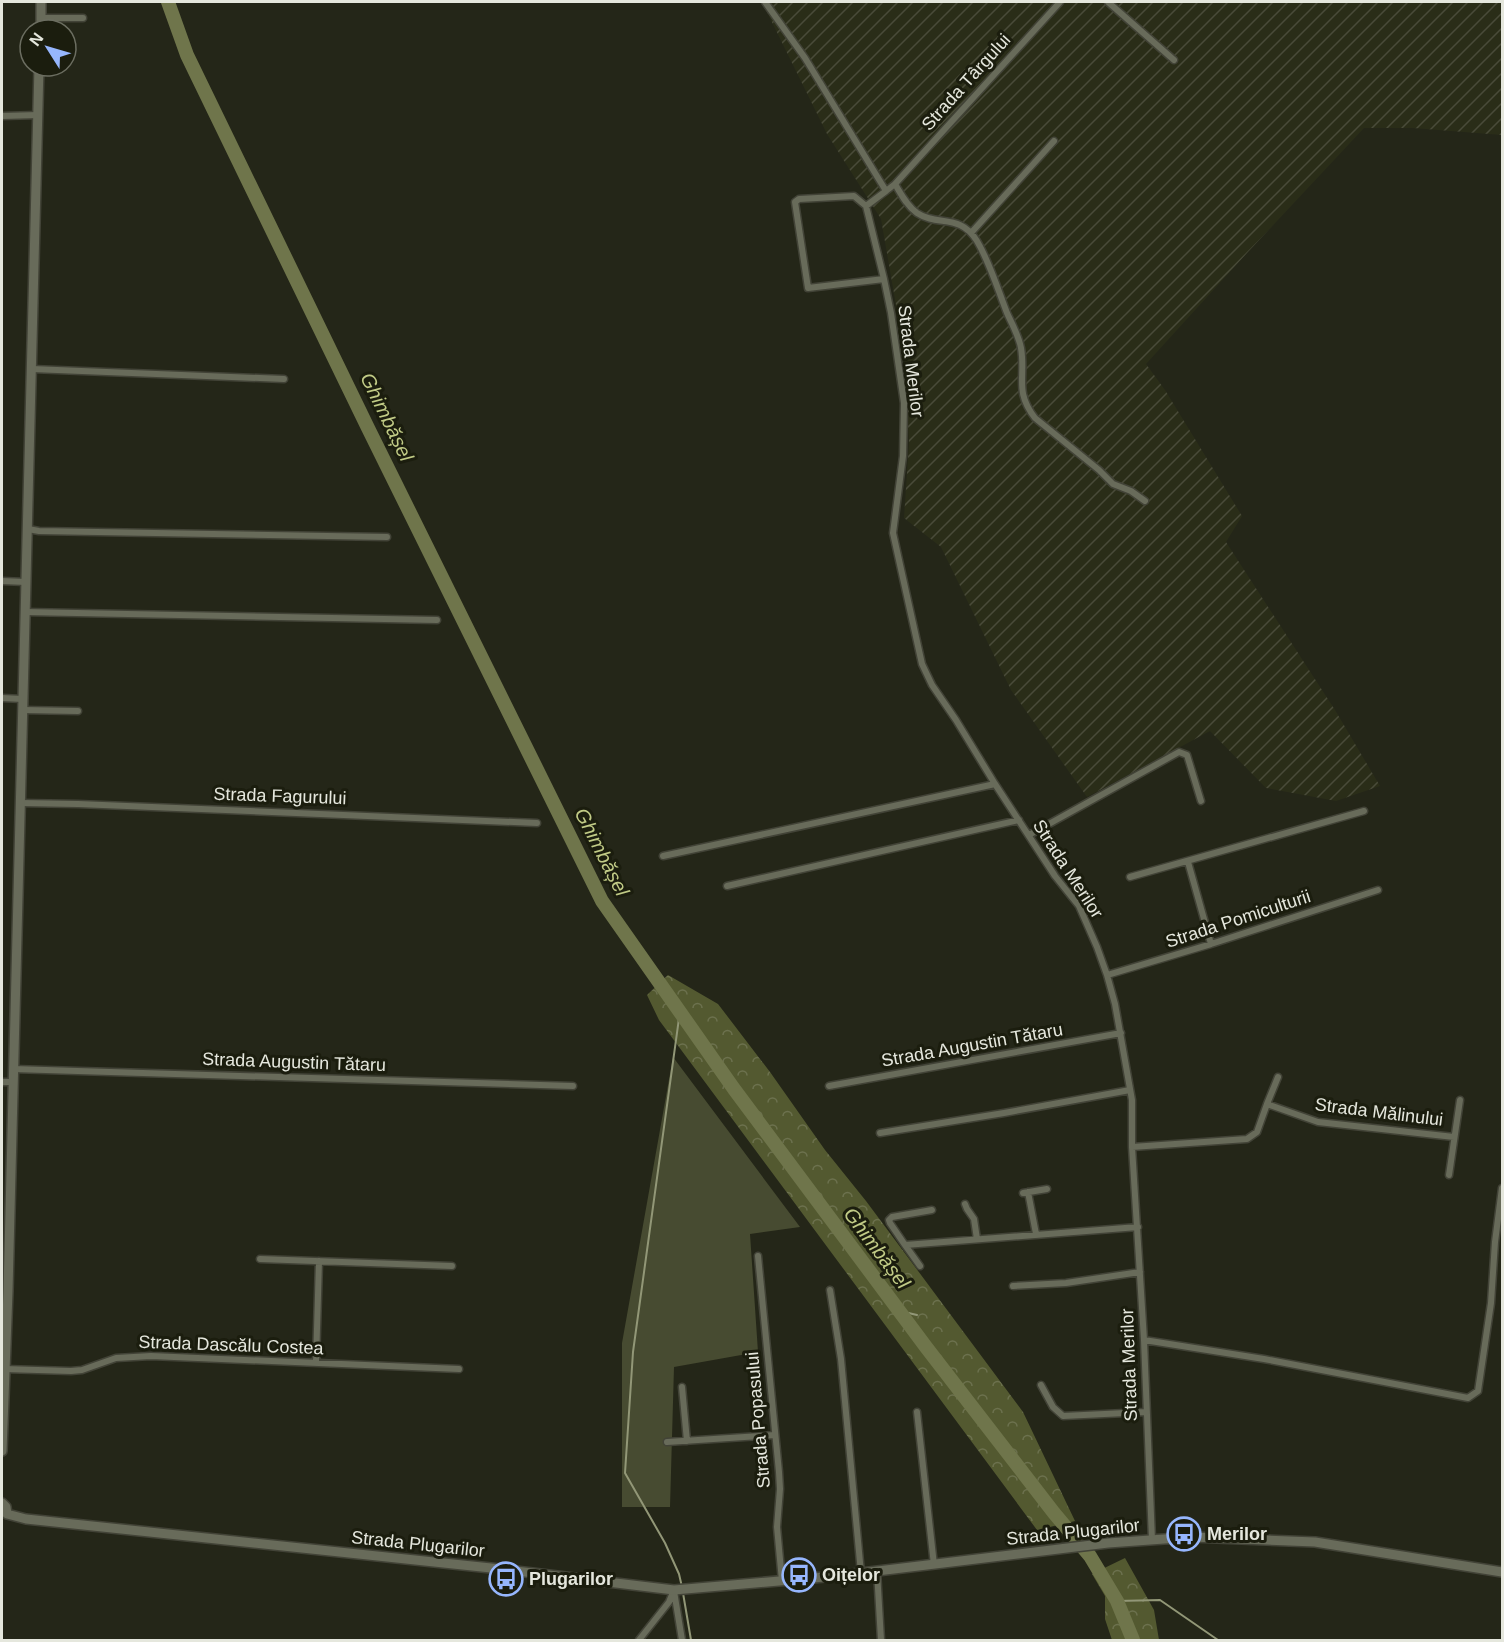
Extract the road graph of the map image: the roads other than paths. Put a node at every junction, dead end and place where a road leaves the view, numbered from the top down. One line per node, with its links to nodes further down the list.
1 (41, 2): 5 (street)
2 (765, 2): 14 (street)
3 (1060, 2): 13 (street, Strada Târgului)
4 (1108, 2): 8 (street)
5 (41, 18)
6 (78, 18): 7 (street)
7 (82, 18)
8 (1174, 60)
9 (39, 78): 10 (street)
10 (38, 115): 11 (street); 18 (street)
11 (2, 116)
12 (1054, 141): 16 (street)
13 (895, 184): 14 (street, Strada Târgului); 16 (street)
14 (886, 191): 15 (street)
15 (866, 206): 17 (street, Strada Merilor); 17 (street)
16 (971, 233): 20 (street)
17 (884, 279): 31 (street, Strada Merilor)
18 (32, 369): 19 (street); 21 (street)
19 (284, 379)
20 (1145, 501)
21 (28, 529): 22 (street); 24 (street)
22 (387, 537)
23 (2, 581): 24 (street)
24 (26, 582): 25 (street)
25 (25, 612): 26 (street); 28 (street)
26 (437, 620)
27 (2, 698): 28 (street)
28 (23, 699): 29 (street)
29 (23, 710): 30 (street); 33 (street)
30 (78, 711)
31 (995, 784): 35 (street, Strada Merilor); 38 (street)
32 (1201, 801): 37 (street)
33 (21, 803): 36 (street, Strada Fagurului); 46 (street)
34 (1364, 811): 39 (street)
35 (1019, 820): 37 (street, Strada Merilor); 41 (street)
36 (537, 823)
37 (1029, 835): 44 (street, Strada Merilor)
38 (663, 856)
39 (1188, 861): 40 (street); 43 (street)
40 (1130, 877)
41 (727, 886)
42 (1378, 890): 43 (street, Strada Pomiculturii)
43 (1211, 944): 44 (street, Strada Pomiculturii)
44 (1107, 975): 45 (street, Strada Merilor)
45 (1120, 1033): 51 (street, Strada Augustin Tătaru); 52 (street, Strada Merilor)
46 (13, 1069): 49 (street); 50 (street, Strada Augustin Tătaru)
47 (1278, 1077): 54 (street)
48 (2, 1082): 49 (street)
49 (13, 1082): 77 (street)
50 (573, 1086)
51 (829, 1086)
52 (1130, 1090): 55 (street); 57 (street, Strada Merilor)
53 (1460, 1100): 56 (street, Strada Mălinului)
54 (1267, 1104): 56 (street, Strada Mălinului); 57 (street)
55 (880, 1133)
56 (1454, 1137): 58 (street, Strada Mălinului)
57 (1132, 1147): 63 (street, Strada Merilor)
58 (1449, 1175)
59 (1047, 1188): 64 (street)
60 (1503, 1188): 75 (street)
61 (966, 1204): 65 (street)
62 (932, 1210): 66 (street)
63 (1137, 1227): 64 (street); 72 (street, Strada Merilor)
64 (1036, 1234): 65 (street)
65 (977, 1239): 66 (street)
66 (905, 1245): 71 (street)
67 (758, 1256): 83 (street, Strada Popasului)
68 (260, 1259): 69 (street)
69 (319, 1261): 70 (street); 76 (street)
70 (452, 1266)
71 (920, 1266)
72 (1140, 1272): 73 (street); 75 (street, Strada Merilor)
73 (1013, 1286)
74 (830, 1290): 93 (street)
75 (1144, 1340): 82 (street, Strada Merilor)
76 (316, 1363): 77 (street, Strada Dascălu Costea); 78 (street, Strada Dascălu Costea)
77 (4, 1369): 86 (street)
78 (459, 1369)
79 (1041, 1385): 82 (street)
80 (682, 1387): 84 (street)
81 (917, 1412): 90 (street)
82 (1146, 1412): 89 (street, Strada Merilor)
83 (775, 1436): 84 (street); 94 (street, Strada Popasului)
84 (687, 1441): 85 (street)
85 (667, 1442)
86 (2, 1451)
87 (2, 1503): 88 (street)
88 (4, 1517): 95 (street, Strada Plugarilor)
89 (1152, 1540): 90 (street, Strada Plugarilor); 92 (street, Strada Plugarilor)
90 (934, 1565): 91 (street, Strada Plugarilor)
91 (877, 1571): 93 (street, Strada Plugarilor); 98 (street)
92 (1503, 1572)
93 (861, 1573): 94 (street, Strada Plugarilor)
94 (782, 1581): 95 (street, Strada Plugarilor)
95 (676, 1590): 96 (street); 97 (street)
96 (639, 1641)
97 (682, 1641)
98 (881, 1641)

